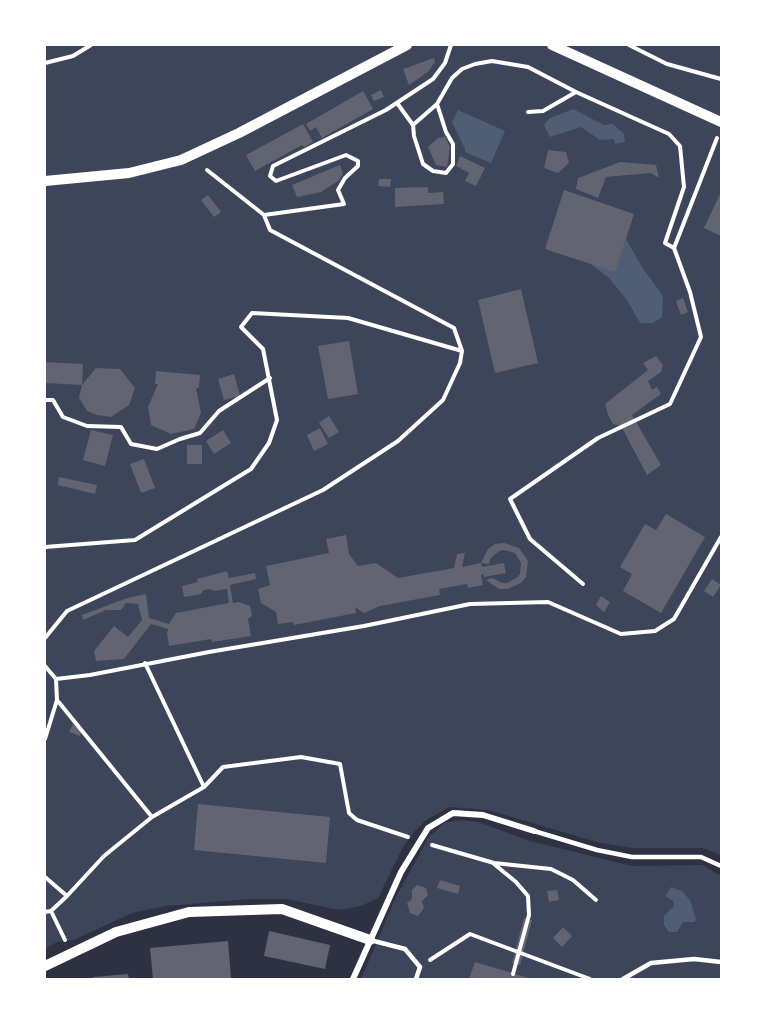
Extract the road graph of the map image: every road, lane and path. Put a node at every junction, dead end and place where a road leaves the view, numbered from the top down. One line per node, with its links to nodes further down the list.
1 (91, 45): 6 (path)
2 (407, 45): 16 (street)
3 (451, 45): 9 (path)
4 (552, 45): 12 (street)
5 (629, 45): 7 (path)
6 (45, 63)
7 (721, 79)
8 (576, 92): 10 (path); 11 (path); 18 (path)
9 (397, 103): 13 (path); 17 (path)
10 (437, 104): 13 (path); 13 (path)
11 (528, 112)
12 (721, 122)
13 (413, 125)
14 (714, 146): 18 (path)
15 (207, 170): 17 (path)
16 (45, 181)
17 (264, 214): 19 (path)
18 (674, 248): 24 (path)
19 (462, 351): 20 (path); 25 (path)
20 (270, 378): 21 (path); 23 (path)
21 (45, 400)
22 (721, 537): 26 (path)
23 (45, 547)
24 (583, 584)
25 (45, 638)
26 (145, 663): 28 (path); 31 (path)
27 (45, 666): 28 (path)
28 (56, 679): 29 (path)
29 (57, 700): 30 (path); 32 (path)
30 (45, 739)
31 (204, 787): 32 (path); 33 (path)
32 (152, 817): 39 (path)
33 (378, 828)
34 (534, 831): 37 (lane); 43 (street)
35 (477, 859): 36 (path)
36 (494, 863): 40 (path); 48 (path)
37 (720, 865)
38 (45, 877): 39 (path)
39 (68, 896): 41 (path)
40 (596, 900)
41 (51, 911): 42 (path); 44 (path)
42 (45, 912)
43 (370, 940): 44 (street); 47 (lane); 49 (street)
44 (72, 953): 46 (street)
45 (721, 962): 52 (lane)
46 (45, 966)
47 (420, 967): 50 (lane); 51 (path)
48 (513, 974)
49 (353, 979)
50 (416, 979)
51 (590, 979)
52 (623, 979)

